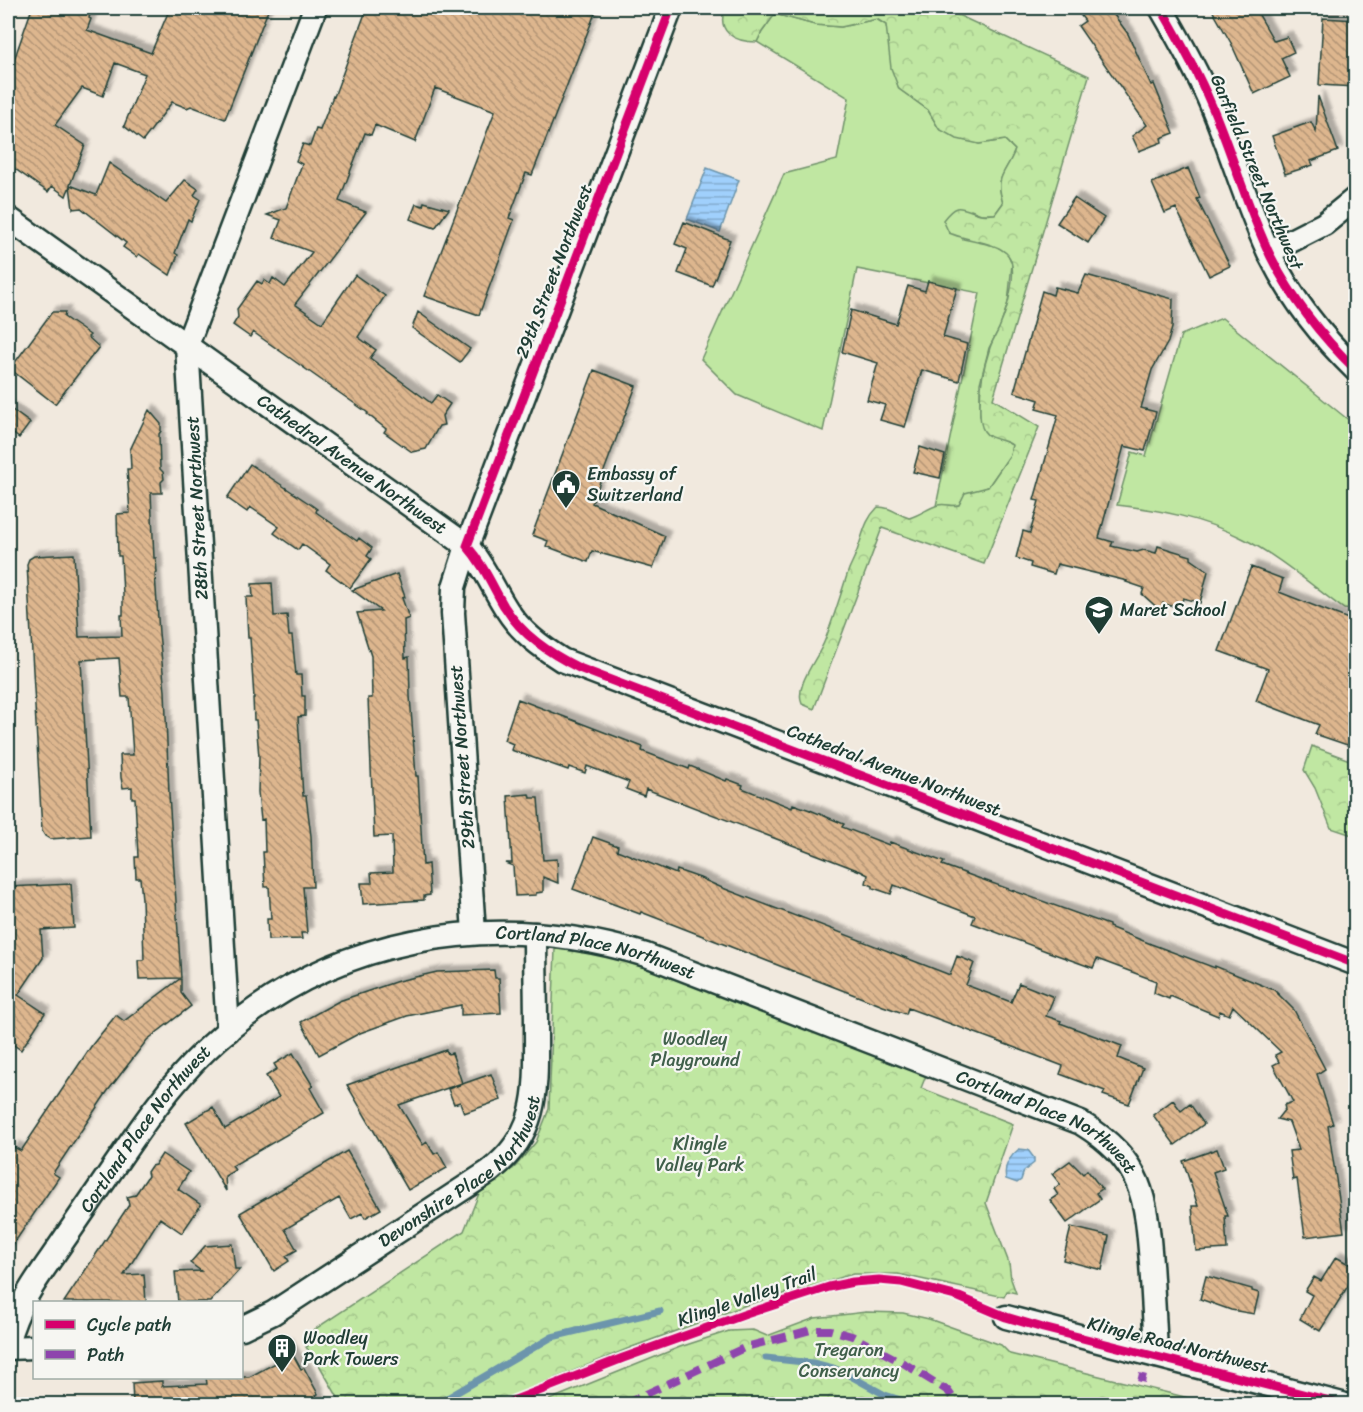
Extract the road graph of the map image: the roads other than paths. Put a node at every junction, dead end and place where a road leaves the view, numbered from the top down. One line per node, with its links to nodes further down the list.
1 (315, 8): 7 (street, 28th Street Northwest)
2 (671, 8): 9 (street, 29th Street Northwest)
3 (1161, 8): 6 (street, Garfield Street Northwest)
4 (1356, 198): 6 (street)
5 (8, 218): 7 (street, Cathedral Avenue Northwest)
6 (1269, 252): 8 (street, Garfield Street Northwest)
7 (187, 345): 9 (street, Cathedral Avenue Northwest); 13 (street, 28th Street Northwest)
8 (1356, 370)
9 (467, 546): 10 (street, 29th Street Northwest); 12 (street, Cathedral Avenue Northwest)
10 (474, 933): 11 (street, Cortland Place Northwest); 13 (street, Cortland Place Northwest)
11 (535, 934): 15 (street, Devonshire Place Northwest); 19 (street, Cortland Place Northwest)
12 (1356, 964)
13 (228, 1031): 16 (street, Cortland Place Northwest)
14 (1006, 1317): 19 (street, Klingle Road Northwest)
15 (243, 1328)
16 (8, 1341)
17 (33, 1347): 18 (street)
18 (8, 1348)
19 (1156, 1356): 20 (street, Klingle Road Northwest)
20 (1342, 1404)

